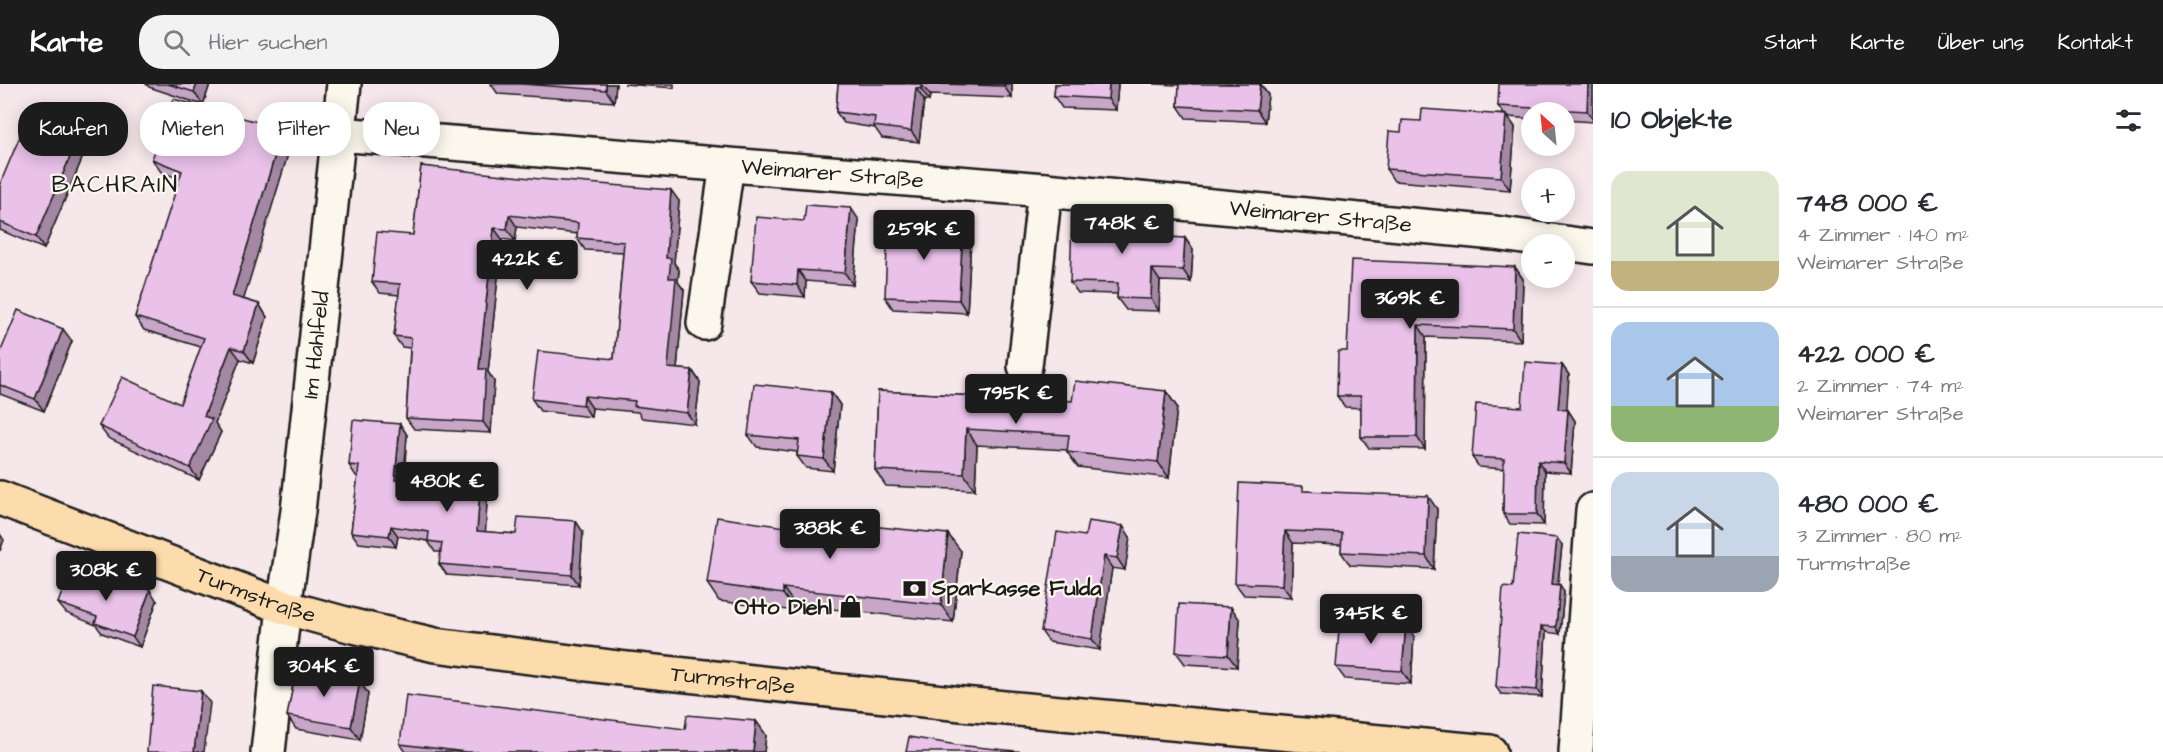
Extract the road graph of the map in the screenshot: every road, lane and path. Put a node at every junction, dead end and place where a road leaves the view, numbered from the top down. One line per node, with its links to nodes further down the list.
1 (344, 84): 2 (street, Im Hahlfeld)
2 (342, 102)
3 (351, 135): 5 (street, Weimarer Straße)
4 (337, 156): 12 (street, Im Hahlfeld)
5 (727, 165): 6 (street, Weimarer Straße); 8 (street, Weimarer Straße)
6 (1046, 190): 7 (street, Weimarer Straße); 9 (street)
7 (1593, 247)
8 (704, 323)
9 (1025, 366)
10 (0, 498): 12 (main road, Turmstraße)
11 (1593, 510): 15 (street)
12 (284, 607): 13 (street, Im Hahlfeld); 14 (main road, Turmstraße)
13 (268, 752)
14 (1490, 752)
15 (1576, 752)

